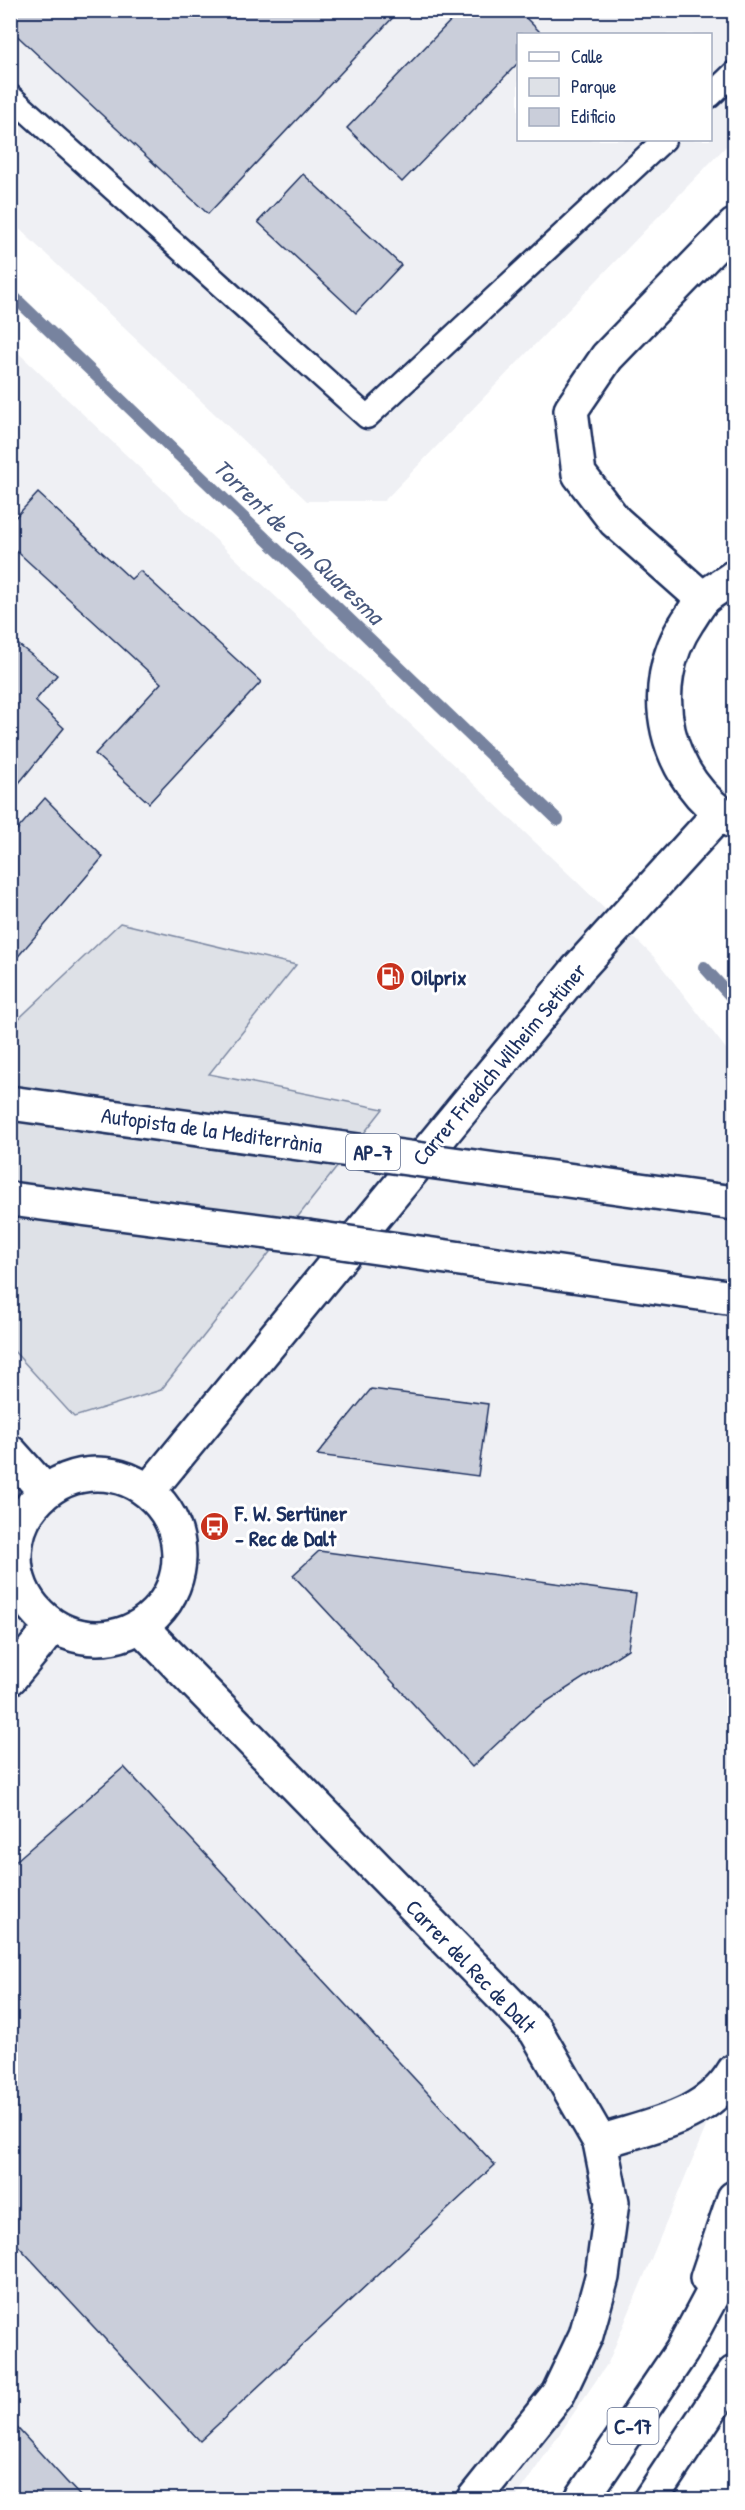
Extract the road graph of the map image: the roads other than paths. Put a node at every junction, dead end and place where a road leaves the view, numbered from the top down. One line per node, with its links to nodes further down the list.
1 (735, 73): 2 (lane)
2 (712, 95)
3 (10, 96): 4 (lane)
4 (663, 141)
5 (735, 226): 7 (main road)
6 (735, 577): 7 (main road)
7 (703, 599): 8 (main road)
8 (727, 818): 14 (main road, Carrer Friedich Wilheim Setüner)
9 (10, 1103): 11 (main road, Autopista de la Mediterrània / AP-7, bridge)
10 (10, 1199): 12 (main road, bridge)
11 (735, 1203)
12 (735, 1298)
13 (10, 1452): 15 (main road)
14 (150, 1489): 15 (main road); 17 (main road)
15 (44, 1490): 16 (main road)
16 (53, 1626): 17 (main road); 18 (main road)
17 (141, 1627): 20 (main road, Carrer del Rec de Dalt)
18 (10, 1678)
19 (735, 2071): 20 (main road)
20 (600, 2142): 25 (main road, Carrer del Rec de Dalt)
21 (735, 2198): 23 (main road)
22 (735, 2254): 23 (main road, C-17)
23 (682, 2351): 26 (main road, C-17)
24 (735, 2373): 27 (main road, C-17)
25 (473, 2499)
26 (581, 2499)
27 (650, 2499)

